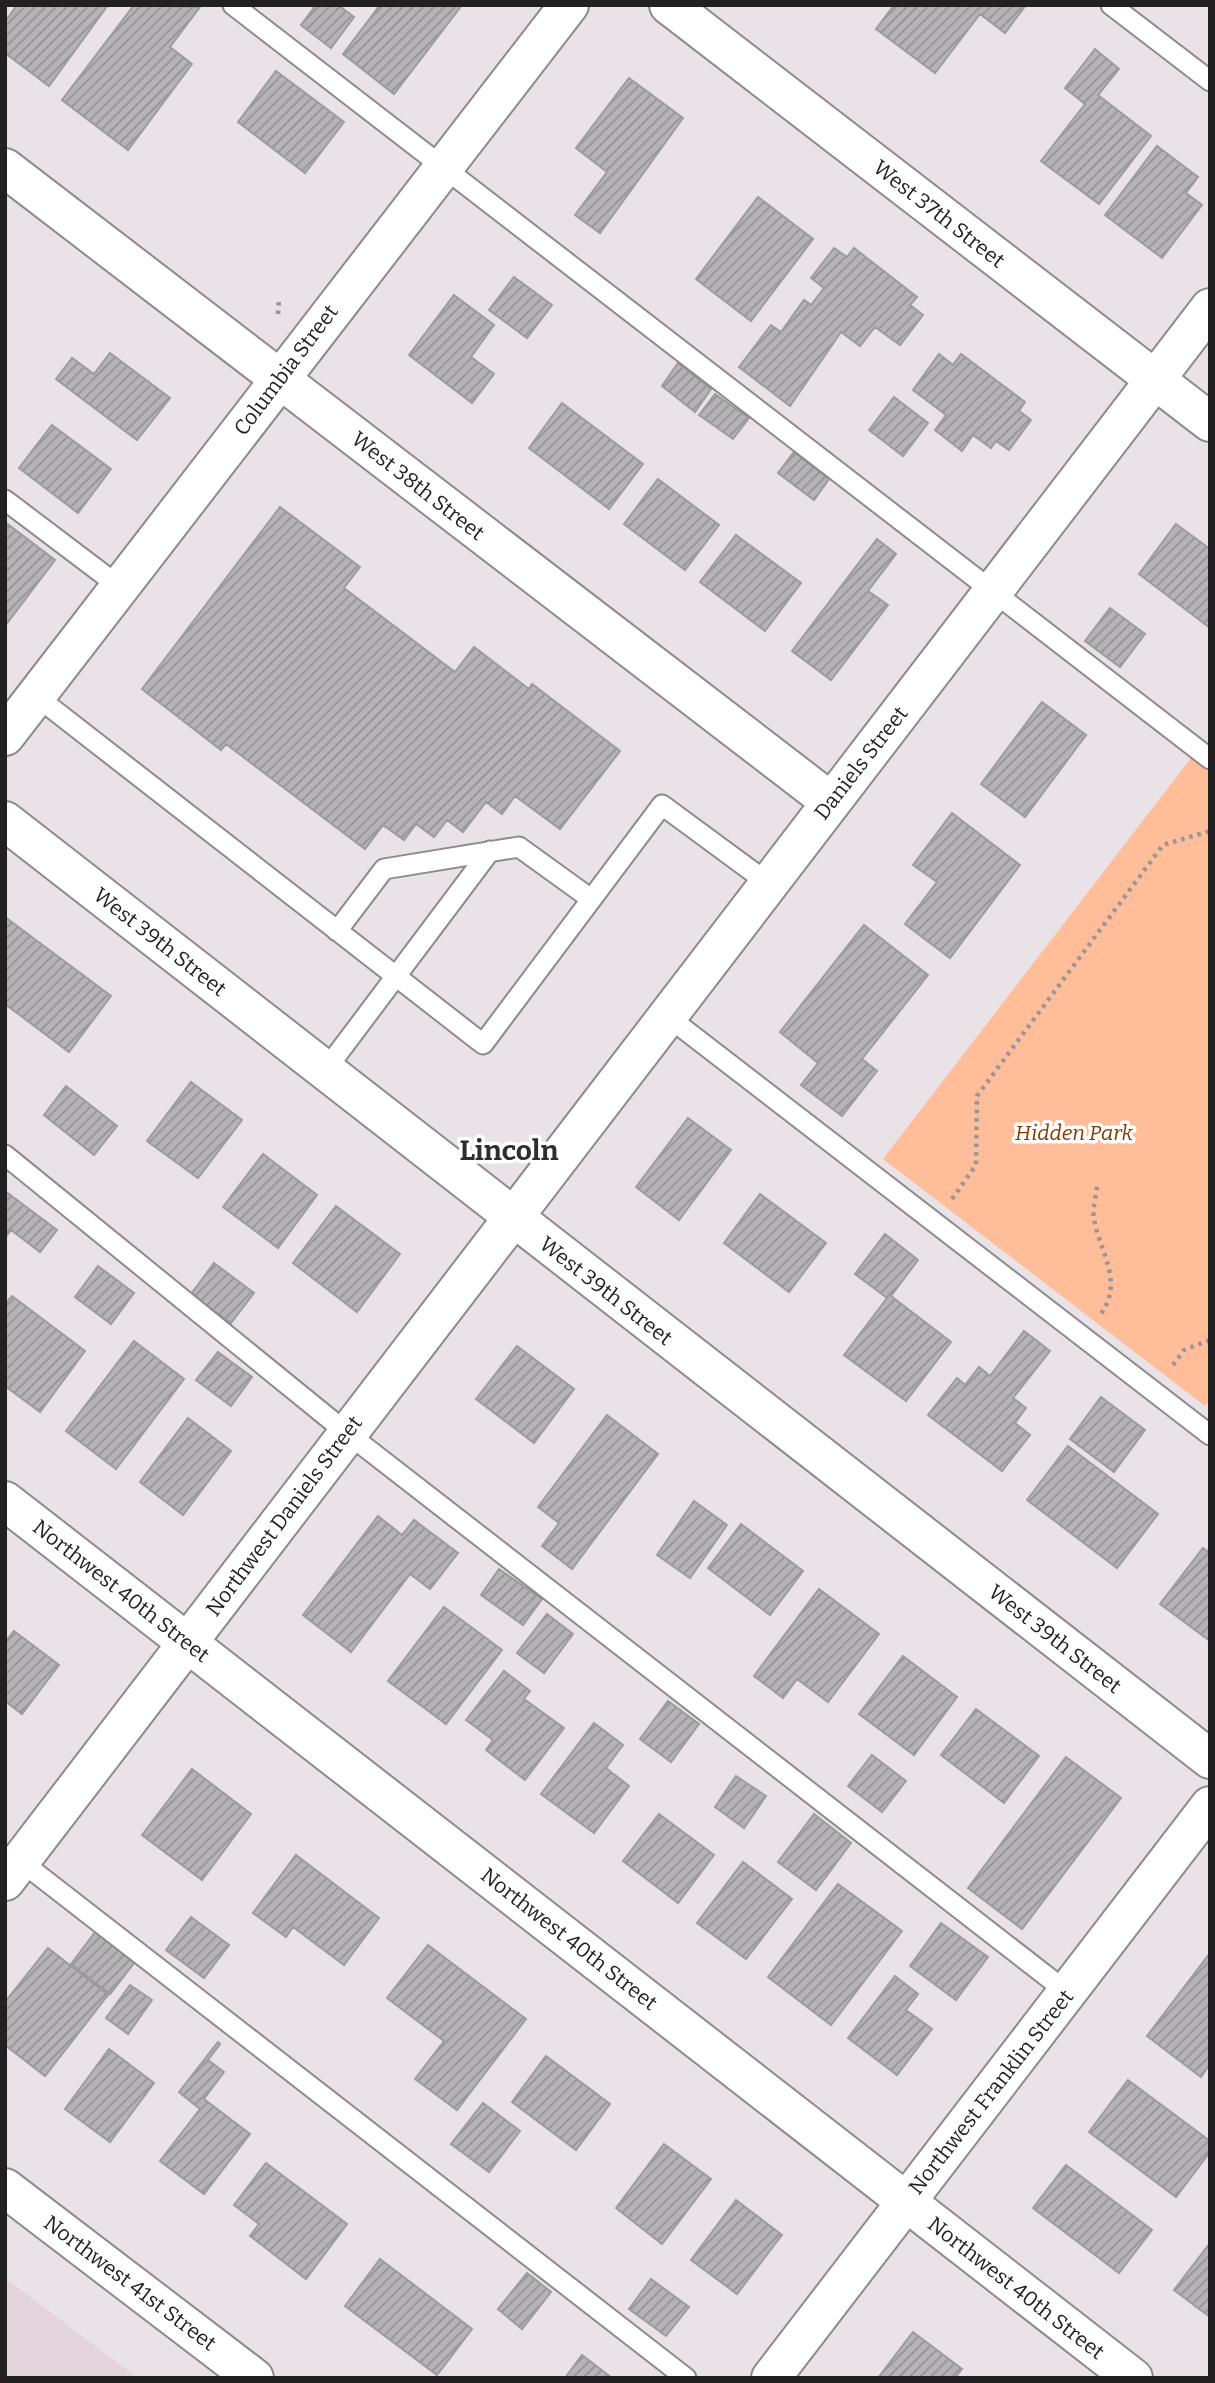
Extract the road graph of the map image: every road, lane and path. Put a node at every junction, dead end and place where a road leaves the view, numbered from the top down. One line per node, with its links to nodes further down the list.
1 (233, 5): 6 (lane)
2 (569, 5): 6 (street, Columbia Street)
3 (669, 5): 12 (street, West 37th Street)
4 (1111, 5): 5 (lane)
5 (1210, 81)
6 (443, 166): 11 (street, Columbia Street); 16 (lane)
7 (5, 168): 11 (street, West 38th Street)
8 (279, 299): 10 (path)
9 (1210, 308): 12 (street, Daniels Street)
10 (278, 315)
11 (280, 380): 15 (street, Columbia Street); 20 (street, West 38th Street)
12 (1155, 380): 13 (street, West 37th Street); 16 (street, Daniels Street)
13 (1210, 422)
14 (5, 500): 15 (lane)
15 (120, 587): 17 (street, Columbia Street)
16 (992, 591): 19 (lane); 20 (street, Daniels Street)
17 (36, 696): 18 (street, Columbia Street); 26 (lane)
18 (5, 736)
19 (1210, 759)
20 (831, 802): 24 (street, Daniels Street)
21 (5, 821): 29 (street, West 39th Street)
22 (1210, 831): 33 (path)
23 (490, 851): 25 (lane); 26 (lane); 27 (lane)
24 (768, 883): 25 (lane); 28 (street, Daniels Street)
25 (591, 899): 27 (lane)
26 (337, 931): 27 (lane)
27 (397, 977): 29 (lane)
28 (667, 1016): 32 (street, Daniels Street); 33 (lane)
29 (324, 1072): 32 (street, West 39th Street)
30 (5, 1155): 37 (lane)
31 (1097, 1186): 34 (path)
32 (512, 1218): 37 (street, Northwest Daniels Street); 41 (street, West 39th Street)
33 (935, 1222): 34 (lane)
34 (1085, 1338): 36 (lane)
35 (1210, 1340): 36 (path)
36 (1154, 1391): 38 (lane)
37 (347, 1433): 40 (street, Northwest Daniels Street); 44 (lane)
38 (1210, 1435)
39 (5, 1501): 40 (street, Northwest 40th Street)
40 (187, 1643): 43 (street, Northwest Daniels Street); 46 (street, Northwest 40th Street)
41 (1210, 1759)
42 (1210, 1806): 44 (street, Northwest Franklin Street)
43 (10, 1864): 48 (lane)
44 (1067, 1992): 46 (street, Northwest Franklin Street)
45 (5, 2188): 47 (street, Northwest 41st Street)
46 (906, 2202): 49 (street, Northwest Franklin Street); 50 (street, Northwest 40th Street)
47 (254, 2378)
48 (686, 2378)
49 (771, 2378)
50 (1133, 2378)

